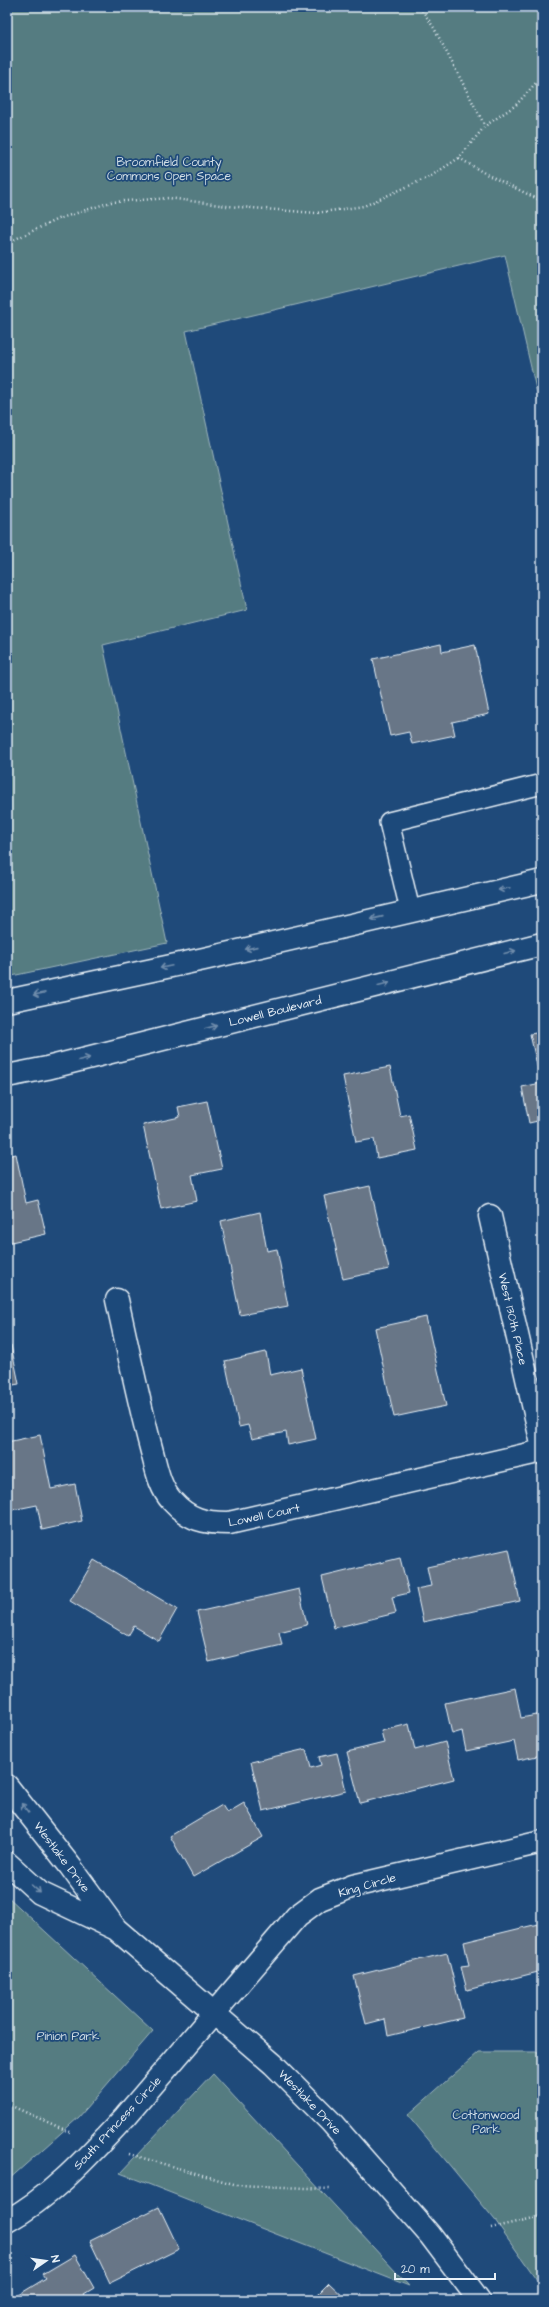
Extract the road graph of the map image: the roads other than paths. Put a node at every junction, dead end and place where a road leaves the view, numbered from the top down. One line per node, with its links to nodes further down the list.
1 (542, 784): 3 (lane)
2 (542, 881): 3 (street, one-way to 3)
3 (410, 910): 5 (street, one-way to 5)
4 (542, 944): 6 (street, Lowell Boulevard, one-way to 4)
5 (7, 1001)
6 (7, 1076)
7 (490, 1216): 9 (street, West 130th Place)
8 (117, 1300): 10 (street, Lowell Court)
9 (542, 1444)
10 (542, 1451)
11 (7, 1786): 14 (street, Westlake Drive, one-way to 11)
12 (542, 1842): 15 (street, King Circle)
13 (7, 1863): 14 (street, Westlake Drive, one-way to 14)
14 (116, 1929): 15 (street, Westlake Drive)
15 (215, 2013): 16 (street, South Princess Circle); 17 (street, Westlake Drive)
16 (7, 2221)
17 (479, 2300)

